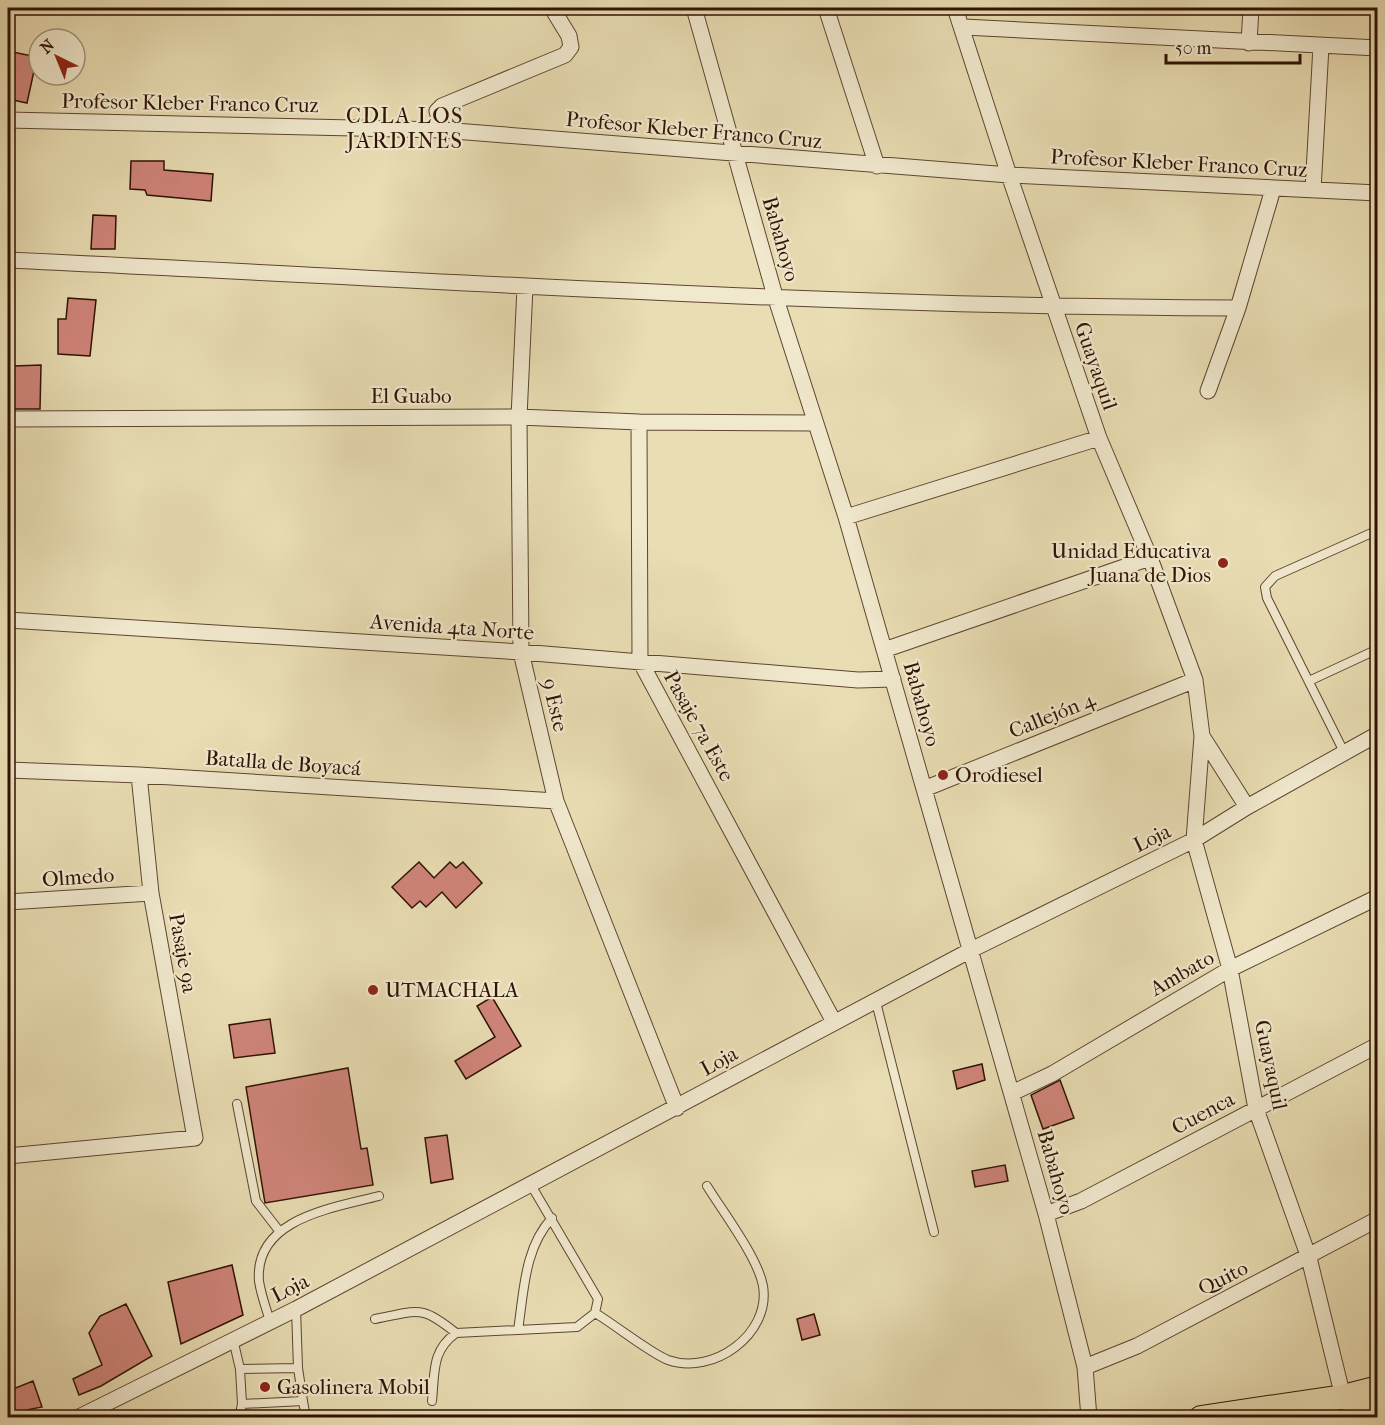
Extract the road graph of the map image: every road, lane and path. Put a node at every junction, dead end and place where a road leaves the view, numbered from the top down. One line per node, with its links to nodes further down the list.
1 (552, 8): 11 (street)
2 (694, 8): 12 (street, Babahoyo)
3 (826, 8): 13 (street)
4 (955, 8): 6 (street, Guayaquil)
5 (1251, 8): 7 (street)
6 (964, 27): 7 (street); 14 (street, Guayaquil)
7 (1249, 43): 8 (street)
8 (1321, 46): 9 (street); 16 (street)
9 (1377, 48)
10 (8, 120): 11 (street, Profesor Kleber Franco Cruz)
11 (442, 130): 12 (street, Profesor Kleber Franco Cruz)
12 (735, 154): 13 (street, Profesor Kleber Franco Cruz); 20 (street, Babahoyo)
13 (877, 166): 14 (street, Profesor Kleber Franco Cruz)
14 (1009, 175): 15 (street, Profesor Kleber Franco Cruz); 21 (street, Guayaquil)
15 (1273, 189): 16 (street, Profesor Kleber Franco Cruz); 22 (street)
16 (1313, 190): 17 (street, Profesor Kleber Franco Cruz)
17 (1377, 193)
18 (8, 260): 19 (street)
19 (525, 287): 20 (street); 24 (street, 9 Este)
20 (775, 296): 21 (street); 27 (street, Babahoyo)
21 (1053, 307): 22 (street); 28 (street, Guayaquil)
22 (1238, 308): 23 (street)
23 (1208, 391)
24 (519, 417): 25 (street, El Guabo); 26 (street, El Guabo); 35 (street, 9 Este)
25 (8, 419)
26 (639, 422): 27 (street, El Guabo); 36 (street, Pasaje 7a Este)
27 (815, 423): 29 (street, Babahoyo)
28 (1099, 438): 29 (street); 31 (street, Guayaquil)
29 (846, 517): 33 (street, Babahoyo)
30 (1377, 531): 39 (lane)
31 (1150, 558): 33 (street); 38 (street, Guayaquil)
32 (8, 620): 35 (street, Avenida 4ta Norte)
33 (884, 650): 37 (street, Babahoyo)
34 (1377, 650): 39 (lane)
35 (520, 652): 36 (street, Avenida 4ta Norte); 46 (street, 9 Este)
36 (640, 662): 37 (street, Avenida 4ta Norte); 55 (street, Pasaje 7a Este)
37 (893, 680): 45 (street, Babahoyo)
38 (1195, 680): 41 (street, Guayaquil); 45 (street, Callejón 4)
39 (1309, 681): 42 (lane)
40 (1377, 734): 42 (street, Loja)
41 (1202, 736): 47 (street, Guayaquil); 48 (street, Guayaquil)
42 (1344, 752): 47 (street, Loja)
43 (8, 771): 44 (street, Batalla de Boyacá)
44 (139, 775): 46 (street, Batalla de Boyacá); 49 (street, Pasaje 9a)
45 (924, 789): 52 (street, Babahoyo)
46 (556, 801): 59 (street, 9 Este)
47 (1247, 807): 48 (street, Loja)
48 (1194, 840): 52 (street, Loja); 53 (street, Guayaquil)
49 (152, 893): 51 (street, Olmedo); 61 (street, Pasaje 9a)
50 (1377, 897): 53 (street, Ambato)
51 (8, 902)
52 (971, 950): 54 (street, Loja); 57 (street, Babahoyo)
53 (1230, 969): 57 (street, Ambato); 60 (street, Guayaquil)
54 (876, 1002): 55 (street, Loja); 69 (lane)
55 (834, 1022): 59 (street, Loja)
56 (1377, 1045): 60 (street, Cuenca)
57 (1012, 1093): 65 (street, Babahoyo)
58 (237, 1104): 68 (lane)
59 (677, 1108): 62 (street, Loja)
60 (1257, 1109): 65 (street, Cuenca); 70 (street, Guayaquil)
61 (8, 1156)
62 (531, 1185): 66 (lane); 71 (street, Loja)
63 (708, 1186): 72 (lane)
64 (379, 1196): 68 (lane)
65 (1046, 1214): 78 (street, Babahoyo)
66 (552, 1218): 72 (lane); 75 (lane)
67 (1377, 1219): 70 (street, Quito)
68 (280, 1232): 74 (lane)
69 (934, 1232)
70 (1309, 1258): 78 (street, Quito); 85 (street, Guayaquil)
71 (296, 1309): 74 (street, Loja); 79 (lane)
72 (595, 1312): 75 (lane)
73 (375, 1318): 76 (lane)
74 (270, 1321): 77 (street, Loja)
75 (518, 1330): 76 (lane)
76 (456, 1334): 83 (lane)
77 (233, 1339): 80 (lane); 87 (street, Loja)
78 (1085, 1367): 90 (street, Babahoyo)
79 (298, 1368): 80 (lane); 82 (lane)
80 (240, 1369): 84 (lane)
81 (1377, 1388): 85 (main road)
82 (303, 1401): 84 (lane); 89 (lane)
83 (432, 1401)
84 (242, 1404): 88 (lane)
85 (1347, 1407): 86 (main road); 91 (main road)
86 (1377, 1411)
87 (77, 1418)
88 (239, 1418)
89 (306, 1418)
90 (1089, 1418)
91 (1201, 1418)

